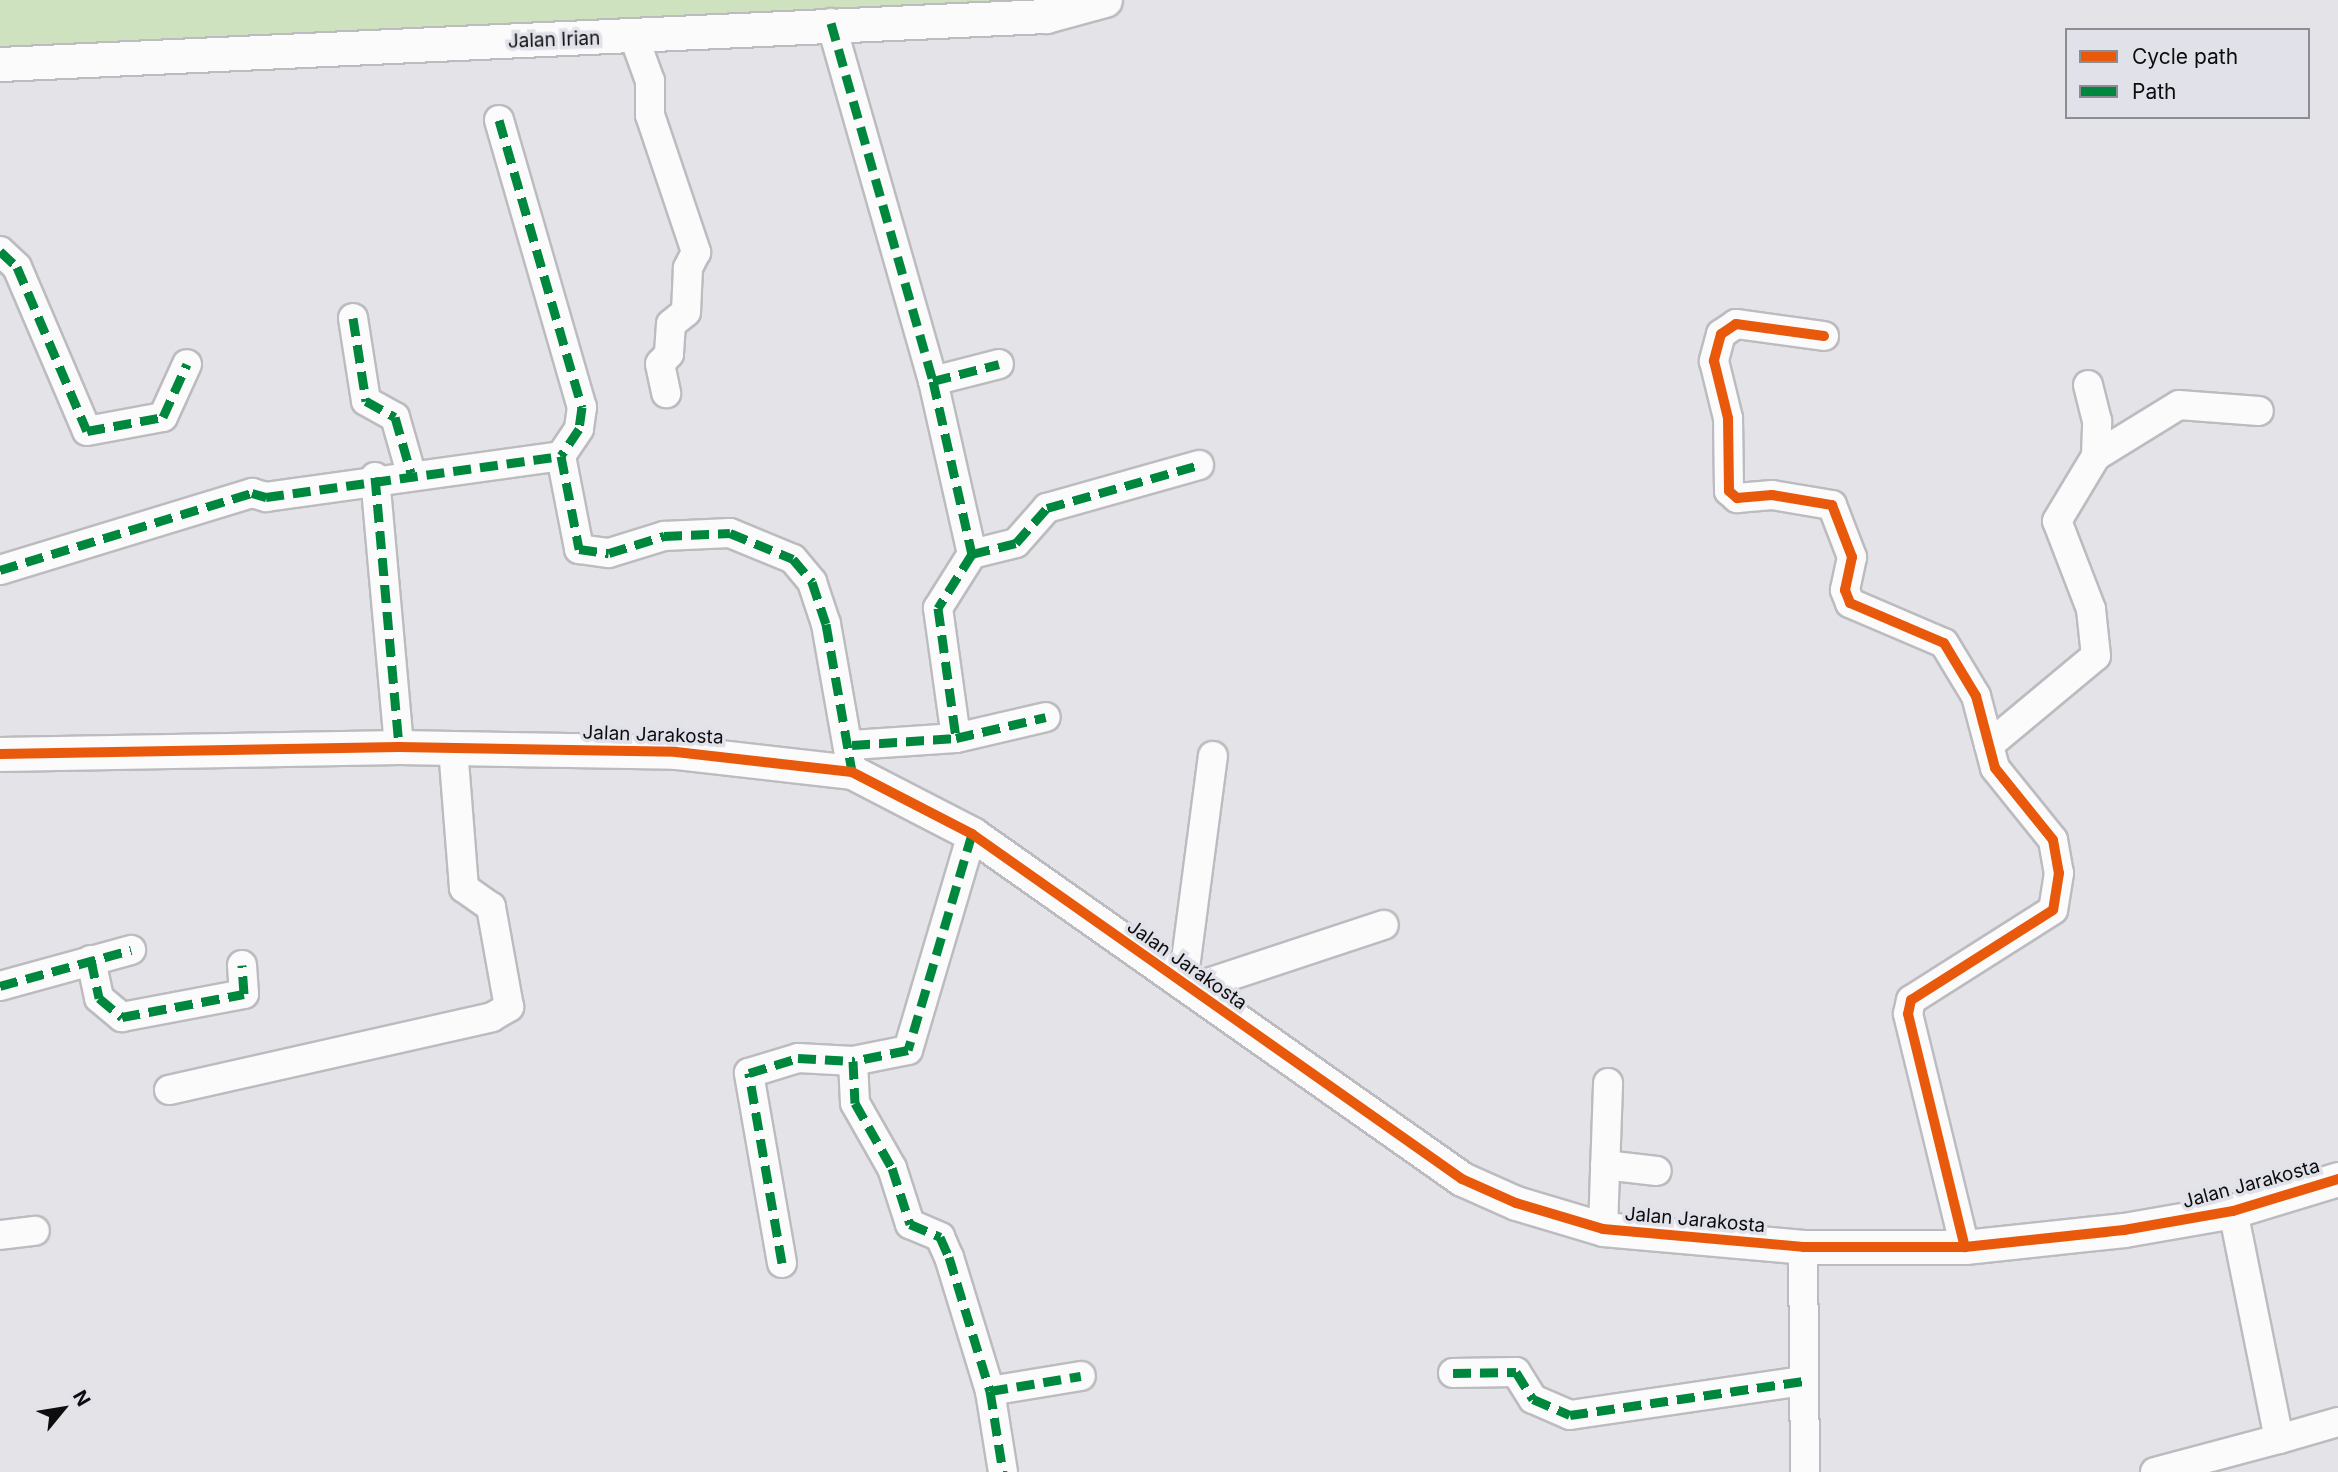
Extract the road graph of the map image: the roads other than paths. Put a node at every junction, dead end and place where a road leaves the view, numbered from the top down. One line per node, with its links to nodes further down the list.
1 (1094, 3): 2 (street, Jalan Irian)
2 (831, 23): 3 (street, Jalan Irian); 11 (street)
3 (634, 37): 4 (street, Jalan Irian); 13 (street)
4 (0, 64)
5 (499, 120): 15 (street)
6 (0, 251): 9 (street)
7 (353, 318): 18 (street)
8 (1824, 336): 24 (street)
9 (187, 363)
10 (999, 364): 11 (street)
11 (933, 380): 20 (street)
12 (2088, 385): 16 (street)
13 (666, 393)
14 (2259, 411): 16 (street)
15 (561, 456): 18 (street); 29 (street)
16 (2096, 456): 24 (street)
17 (1199, 465): 20 (street)
18 (411, 472): 19 (street)
19 (375, 477): 21 (street); 25 (street)
20 (972, 554): 23 (street)
21 (0, 570)
22 (1045, 717): 23 (street)
23 (956, 738): 29 (street)
24 (1989, 745): 48 (street)
25 (399, 747): 26 (street, Jalan Jarakosta); 27 (street, Jalan Jarakosta)
26 (453, 748): 29 (street, Jalan Jarakosta); 39 (street)
27 (0, 754)
28 (1213, 756): 36 (street)
29 (852, 759): 30 (street, Jalan Jarakosta)
30 (971, 834): 36 (street, Jalan Jarakosta); 37 (street)
31 (1384, 925): 36 (street)
32 (131, 950): 33 (street)
33 (91, 960): 34 (street); 35 (street)
34 (242, 965)
35 (0, 986)
36 (1186, 986): 44 (street, Jalan Jarakosta)
37 (853, 1061): 49 (street); 53 (street)
38 (1608, 1083): 40 (street)
39 (169, 1090)
40 (1605, 1166): 41 (street); 44 (street)
41 (1657, 1171)
42 (2338, 1179): 43 (street, Jalan Jarakosta)
43 (2232, 1211): 48 (street, Jalan Jarakosta); 55 (street)
44 (1603, 1229): 47 (street, Jalan Jarakosta)
45 (35, 1231): 46 (street)
46 (0, 1235)
47 (1803, 1247): 48 (street, Jalan Jarakosta); 52 (street)
48 (1965, 1247)
49 (782, 1263)
50 (1453, 1373): 52 (street)
51 (1081, 1376): 53 (street)
52 (1804, 1381): 57 (street)
53 (990, 1391): 56 (street)
54 (2338, 1422): 55 (street)
55 (2279, 1439): 58 (street)
56 (1003, 1472)
57 (1805, 1472)
58 (2155, 1472)

